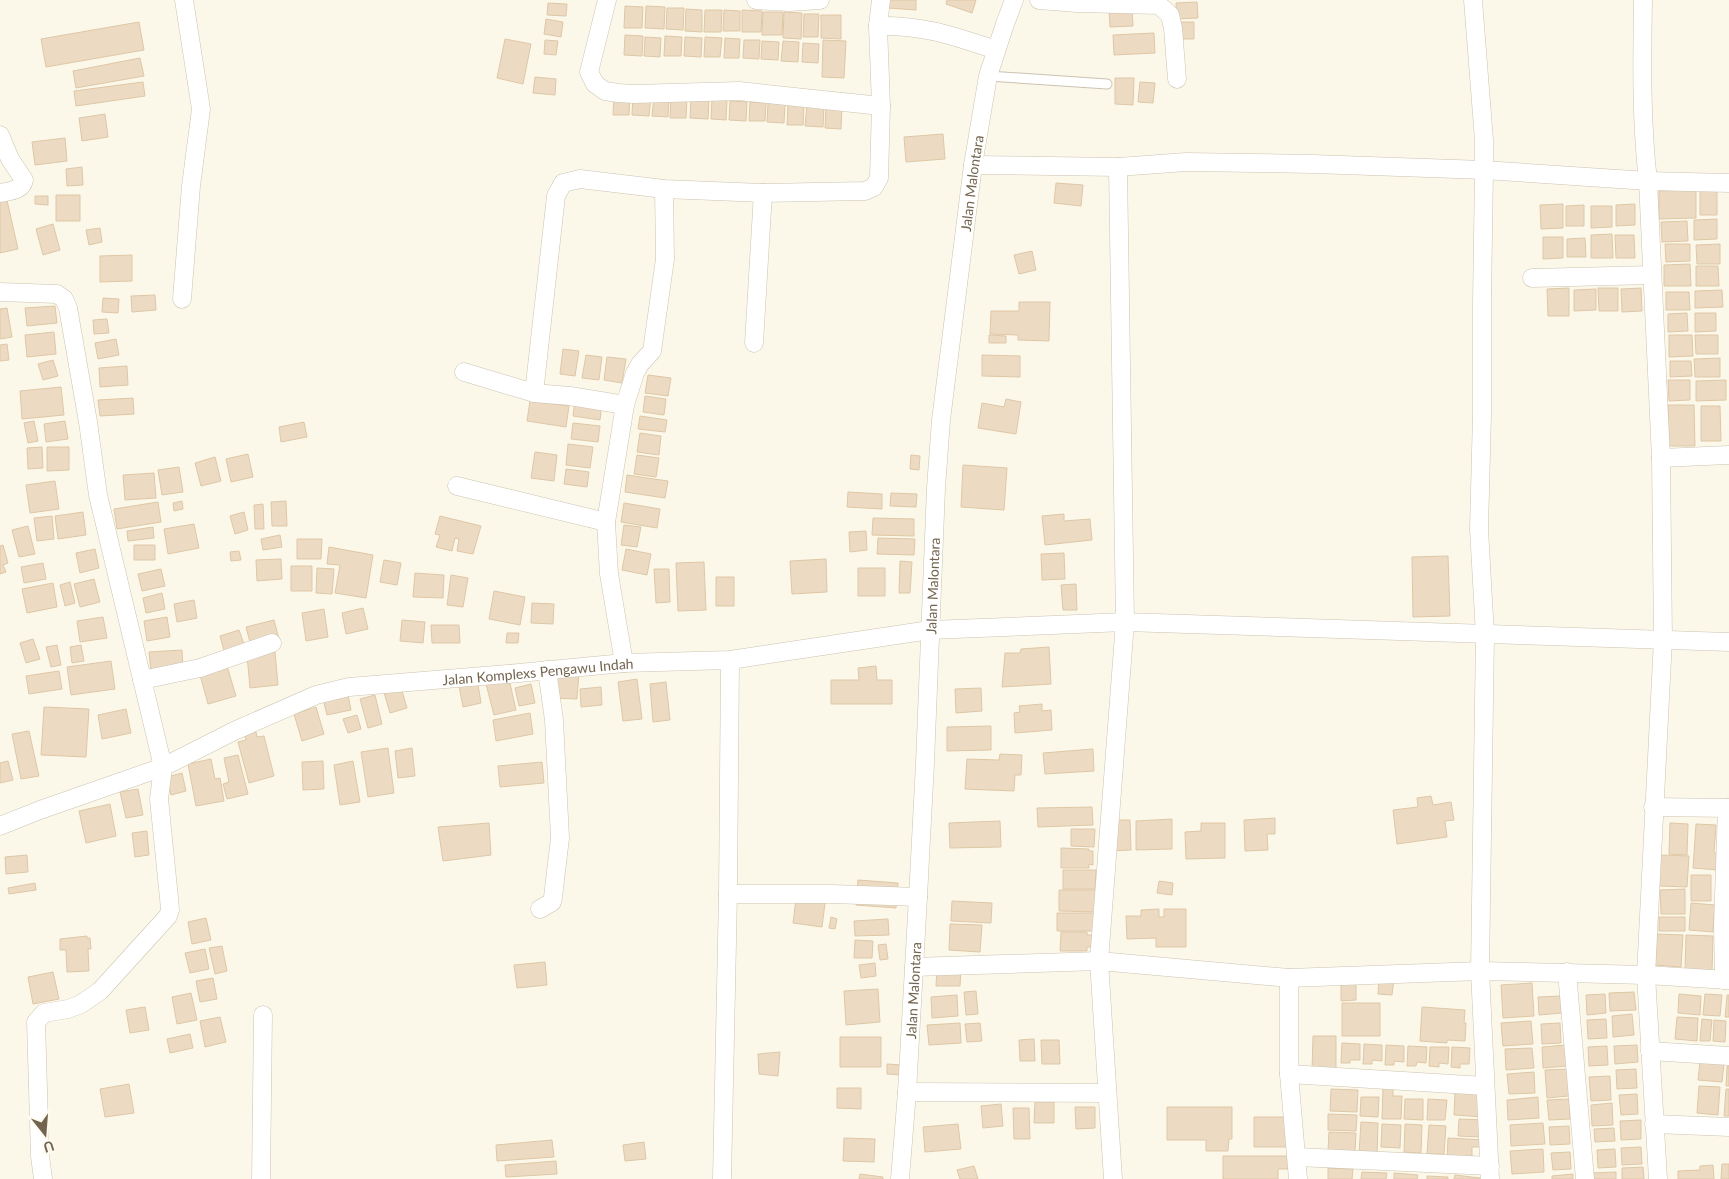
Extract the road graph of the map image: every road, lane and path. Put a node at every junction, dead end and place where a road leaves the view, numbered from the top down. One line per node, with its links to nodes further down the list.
1 (184, 0): 29 (street)
2 (607, 0): 16 (street)
3 (756, 0): 10 (street)
4 (820, 0): 10 (street)
5 (881, 0): 11 (street)
6 (1014, 0): 12 (street, Jalan Malontara)
7 (1039, 0): 14 (street)
8 (1473, 0): 20 (street)
9 (1643, 0): 21 (street)
10 (789, 1)
11 (878, 26): 12 (street); 16 (street)
12 (996, 50): 13 (street, Jalan Malontara)
13 (988, 76): 15 (lane); 18 (street, Jalan Malontara)
14 (1178, 79)
15 (1107, 84)
16 (881, 106): 24 (street)
17 (0, 135): 25 (street)
18 (974, 165): 19 (street); 39 (street, Jalan Malontara)
19 (1118, 167): 20 (street); 38 (street)
20 (1484, 170): 21 (street); 40 (street)
21 (1648, 181): 22 (street); 26 (street)
22 (1729, 184)
23 (664, 189): 24 (street); 32 (street); 33 (street)
24 (763, 193): 30 (street)
25 (0, 194)
26 (1652, 275): 27 (street); 35 (street)
27 (1532, 278)
28 (0, 292): 47 (street)
29 (182, 298)
30 (754, 342)
31 (464, 372): 32 (street)
32 (534, 393): 33 (street)
33 (625, 405): 37 (street)
34 (1729, 455): 35 (street)
35 (1661, 458): 41 (street)
36 (457, 486): 37 (street)
37 (606, 522): 45 (street)
38 (1125, 622): 39 (street, Jalan Komplexs Pengawu Indah); 40 (street, Jalan Komplexs Pengawu Indah); 55 (street)
39 (930, 630): 44 (street, Jalan Komplexs Pengawu Indah); 53 (street, Jalan Malontara)
40 (1486, 635): 41 (street, Jalan Komplexs Pengawu Indah); 57 (street)
41 (1663, 639): 42 (street, Jalan Komplexs Pengawu Indah); 49 (street)
42 (1729, 642)
43 (272, 643): 47 (street)
44 (730, 660): 45 (street, Jalan Komplexs Pengawu Indah); 52 (street)
45 (624, 663): 46 (street, Jalan Komplexs Pengawu Indah)
46 (547, 670): 48 (street, Jalan Komplexs Pengawu Indah); 54 (street)
47 (142, 680): 48 (street)
48 (163, 767): 51 (street, Jalan Komplexs Pengawu Indah); 73 (street)
49 (1653, 807): 50 (street); 59 (street)
50 (1728, 808): 61 (street)
51 (0, 826)
52 (728, 894): 53 (street); 75 (street)
53 (918, 897): 56 (street, Jalan Malontara)
54 (540, 909)
55 (1099, 961): 56 (street); 60 (street); 68 (street)
56 (914, 968): 67 (street, Jalan Malontara)
57 (1480, 971): 58 (street); 60 (street); 66 (street)
58 (1567, 972): 59 (street); 79 (street)
59 (1646, 975): 61 (street); 63 (street)
60 (1289, 978): 65 (street)
61 (1726, 980)
62 (263, 1015): 74 (street)
63 (1650, 1051): 64 (street); 69 (street)
64 (1729, 1056)
65 (1290, 1074): 66 (street); 71 (street)
66 (1485, 1086): 72 (street)
67 (907, 1092): 68 (street); 76 (street, Jalan Malontara)
68 (1107, 1093): 77 (street)
69 (1654, 1124): 70 (street); 80 (street)
70 (1729, 1127)
71 (1297, 1157): 72 (street); 78 (street)
72 (1490, 1173)
73 (43, 1179)
74 (261, 1179)
75 (722, 1179)
76 (900, 1179)
77 (1113, 1179)
78 (1298, 1179)
79 (1585, 1179)
80 (1658, 1179)

